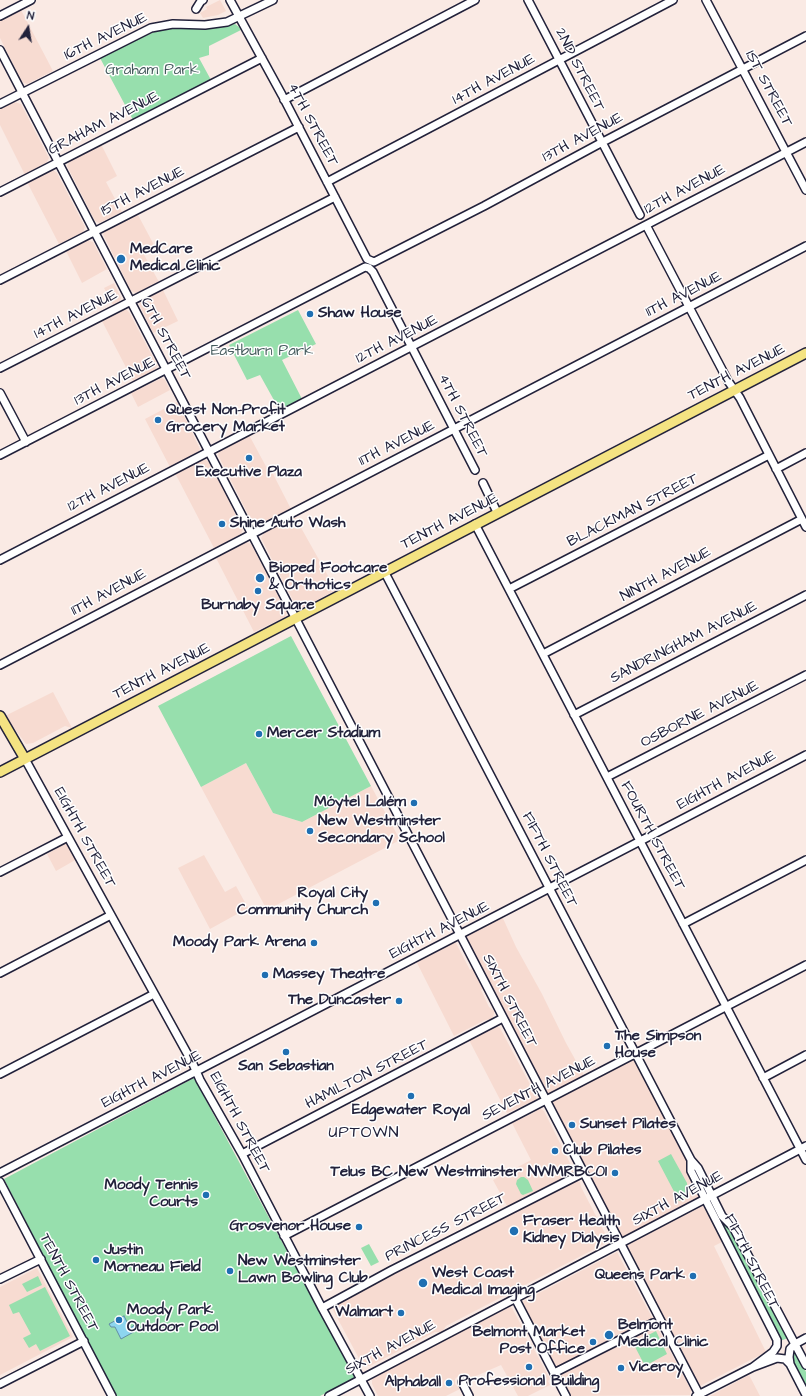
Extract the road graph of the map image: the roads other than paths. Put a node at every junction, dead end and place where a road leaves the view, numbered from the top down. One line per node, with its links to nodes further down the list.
1 (31, 0): 10 (street)
2 (203, 0): 9 (street)
3 (230, 0): 11 (street, 4TH STREET)
4 (273, 0): 11 (street, 16TH AVENUE)
5 (475, 0): 18 (street)
6 (528, 0): 15 (street, 2ND STREET)
7 (673, 0): 15 (street, 14TH AVENUE)
8 (706, 0): 16 (street, 1ST STREET)
9 (196, 9)
10 (0, 16)
11 (239, 17): 14 (street, 4TH STREET); 17 (street, 16TH AVENUE)
12 (806, 36): 16 (street, 13TH AVENUE)
13 (0, 50): 17 (street, 6TH STREET)
14 (262, 58): 18 (street, 4TH STREET); 24 (street, GRAHAM AVENUE)
15 (559, 60): 21 (street, 2ND STREET); 25 (street, 14TH AVENUE)
16 (743, 70): 21 (street, 13TH AVENUE); 23 (street, 1ST STREET)
17 (22, 93): 19 (street, 16TH AVENUE); 24 (street, 6TH STREET)
18 (284, 100): 20 (street, 4TH STREET)
19 (0, 104)
20 (299, 128): 25 (street, 4TH STREET); 31 (street, 15TH AVENUE)
21 (602, 142): 29 (street, 2ND STREET); 33 (street, 13TH AVENUE)
22 (806, 142): 23 (street, 12TH AVENUE)
23 (786, 152): 26 (street, 1ST STREET); 30 (street, 12TH AVENUE)
24 (58, 162): 27 (street, GRAHAM AVENUE); 31 (street, 6TH STREET)
25 (327, 182): 28 (street, 4TH STREET)
26 (806, 190)
27 (0, 192)
28 (335, 197): 33 (street, 4TH STREET); 35 (street, 14TH AVENUE)
29 (640, 215)
30 (646, 225): 36 (street); 37 (street, 12TH AVENUE)
31 (94, 232): 34 (street, 15TH AVENUE); 35 (street, 6TH STREET)
32 (806, 246): 36 (street, 11TH AVENUE)
33 (370, 265): 37 (street, 4TH STREET); 40 (street, 13TH AVENUE)
34 (0, 280)
35 (131, 302): 39 (street, 14TH AVENUE); 40 (street, 6TH STREET)
36 (689, 307): 41 (street); 43 (street, 11TH AVENUE)
37 (412, 347): 43 (street, 4TH STREET); 45 (street, 12TH AVENUE)
38 (806, 353): 41 (main road, TENTH AVENUE)
39 (0, 368)
40 (166, 370): 44 (street, 13TH AVENUE); 45 (street, 6TH STREET)
41 (734, 390): 48 (street); 52 (main road, TENTH AVENUE)
42 (0, 393): 44 (street)
43 (454, 430): 50 (street, 4TH STREET); 56 (street, 11TH AVENUE)
44 (26, 442): 47 (street, 13TH AVENUE)
45 (209, 451): 56 (street, 6TH STREET); 57 (street, 12TH AVENUE)
46 (806, 453): 49 (street)
47 (0, 455)
48 (769, 455): 49 (street); 59 (street, BLACKMAN STREET)
49 (776, 469): 53 (street)
50 (476, 470)
51 (483, 483): 52 (street)
52 (498, 512): 54 (main road, TENTH AVENUE)
53 (802, 519): 55 (street); 62 (street, NINTH AVENUE)
54 (475, 524): 58 (main road, TENTH AVENUE); 59 (street, FOURTH STREET)
55 (806, 527)
56 (252, 534): 61 (street, 6TH STREET); 63 (street, 11TH AVENUE)
57 (0, 560)
58 (384, 571): 61 (main road, TENTH AVENUE); 75 (street, FIFTH STREET)
59 (509, 589): 62 (street, FOURTH STREET)
60 (806, 595): 65 (street, SANDRINGHAM AVENUE)
61 (295, 618): 68 (main road, TENTH AVENUE); 78 (street, SIXTH STREET)
62 (543, 654): 65 (street, FOURTH STREET)
63 (0, 665)
64 (806, 675): 70 (street, OSBORNE AVENUE)
65 (574, 715): 70 (street, FOURTH STREET)
66 (0, 716): 68 (main road)
67 (806, 755): 72 (street, EIGHTH AVENUE)
68 (25, 759): 69 (main road, TENTH AVENUE); 71 (street, EIGHTH STREET)
69 (0, 772)
70 (607, 777): 72 (street, FOURTH STREET)
71 (68, 837): 74 (street); 76 (street, EIGHTH STREET)
72 (640, 842): 75 (street, EIGHTH AVENUE); 77 (street, FOURTH STREET)
73 (806, 860): 77 (street)
74 (0, 872)
75 (549, 888): 78 (street, EIGHTH AVENUE); 84 (street, FIFTH STREET)
76 (111, 915): 80 (street); 81 (street, EIGHTH STREET)
77 (683, 924): 82 (street, FOURTH STREET)
78 (460, 934): 83 (street, SIXTH STREET); 86 (street, EIGHTH AVENUE)
79 (806, 965): 82 (street, SEVENTH AVENUE)
80 (0, 974)
81 (154, 994): 86 (street, EIGHTH STREET); 87 (street)
82 (726, 1006): 84 (street, SEVENTH AVENUE); 88 (street, FOURTH STREET)
83 (503, 1018): 89 (street, SIXTH STREET); 91 (street, HAMILTON STREET)
84 (636, 1054): 89 (street, SEVENTH AVENUE); 92 (street, FIFTH STREET)
85 (806, 1055): 88 (street)
86 (197, 1072): 91 (street, EIGHTH STREET); 94 (street, EIGHTH AVENUE)
87 (0, 1074)
88 (763, 1078): 90 (street, FOURTH STREET)
89 (546, 1100): 95 (street, SIXTH STREET); 99 (street, SEVENTH AVENUE)
90 (803, 1148): 93 (street, FOURTH STREET); 97 (street, SIXTH AVENUE)
91 (242, 1154): 99 (street, EIGHTH STREET)
92 (691, 1160): 97 (street, FIFTH STREET); 98 (street, FIFTH STREET)
93 (806, 1160)
94 (0, 1173)
95 (583, 1173): 100 (street, SIXTH STREET); 104 (street, PRINCESS STREET)
96 (0, 1182): 101 (street, TENTH STREET)
97 (712, 1196): 98 (street, SIXTH AVENUE); 108 (street, FIFTH STREET)
98 (705, 1200): 100 (street, SIXTH AVENUE); 111 (street, FIFTH STREET)
99 (284, 1236): 104 (street, EIGHTH STREET)
100 (620, 1244): 103 (street, SIXTH AVENUE); 116 (street, SIXTH STREET)
101 (41, 1259): 102 (street); 107 (street, TENTH STREET)
102 (0, 1279)
103 (515, 1298): 112 (street); 113 (street, SIXTH AVENUE)
104 (322, 1308): 113 (street, EIGHTH STREET)
105 (653, 1323): 112 (street)
106 (806, 1338): 108 (street)
107 (84, 1341): 115 (street); 118 (street, TENTH STREET)
108 (795, 1344): 109 (street); 110 (street, FIFTH STREET)
109 (790, 1364): 111 (street); 117 (street)
110 (806, 1365)
111 (753, 1367): 116 (street)
112 (554, 1373): 122 (street)
113 (361, 1379): 119 (street, SIXTH AVENUE); 120 (street, EIGHTH STREET)
114 (462, 1382): 121 (street)
115 (0, 1384)
116 (698, 1395)
117 (806, 1395)
118 (112, 1396)
119 (329, 1396)
120 (370, 1396)
121 (469, 1396)
122 (566, 1396)

